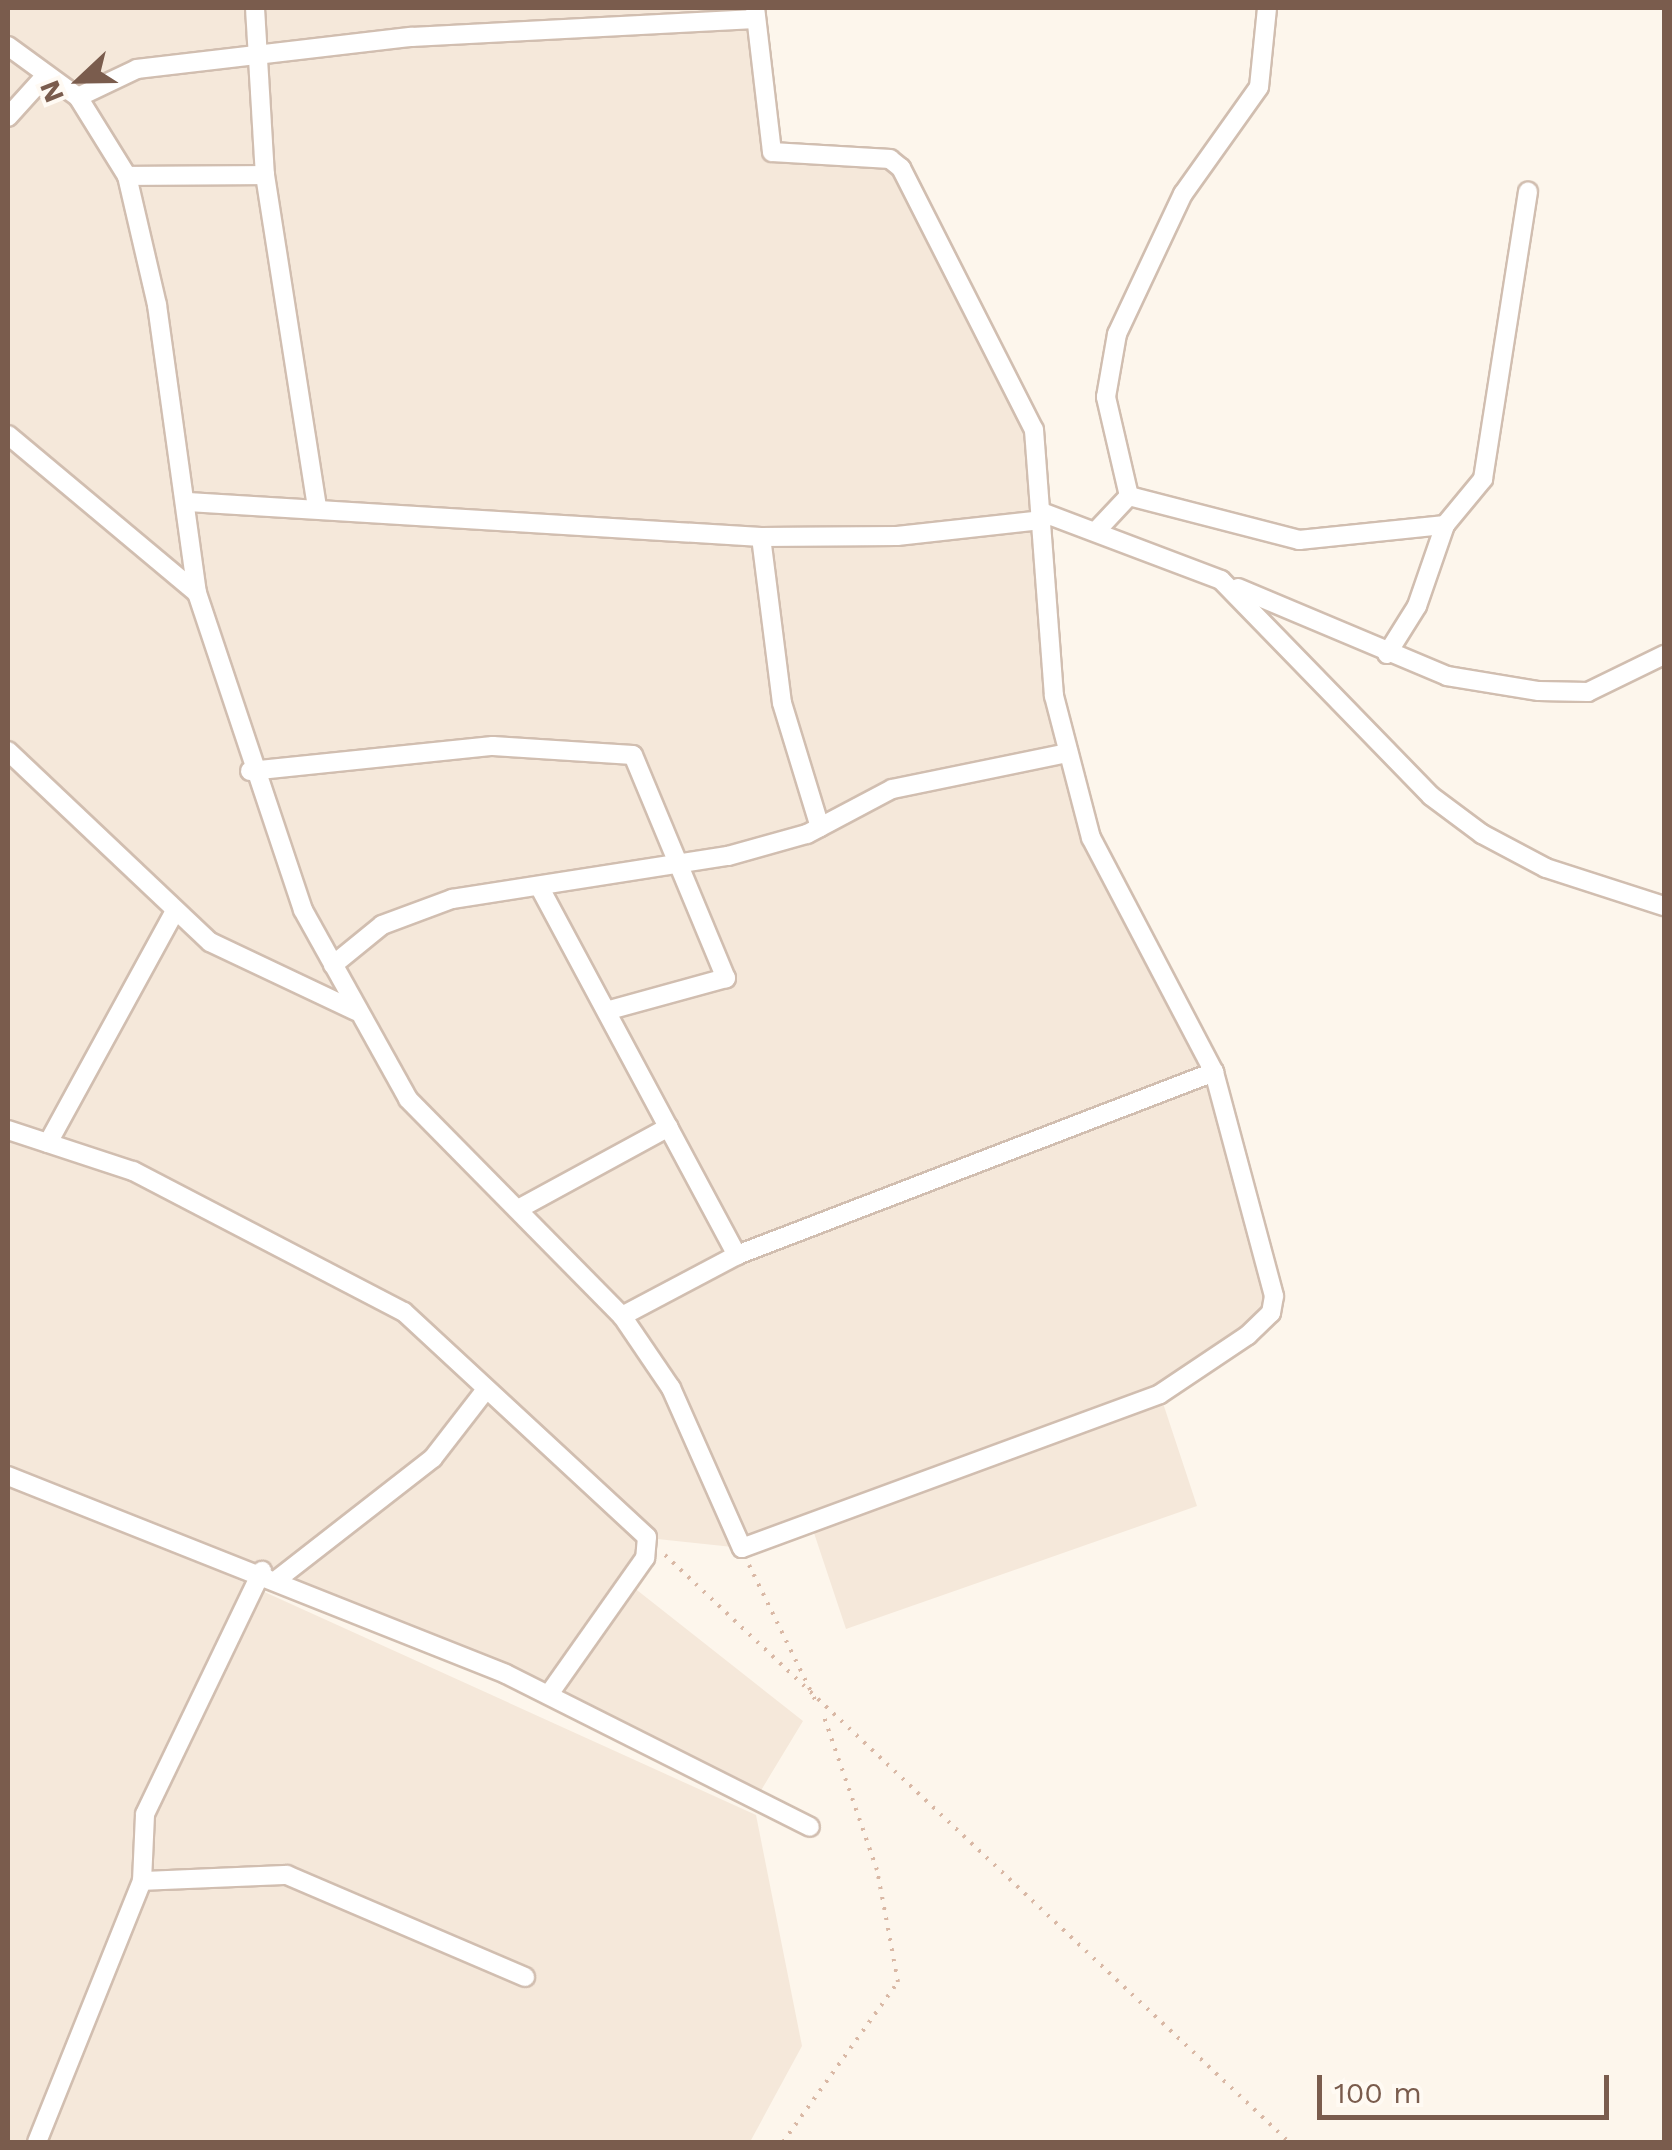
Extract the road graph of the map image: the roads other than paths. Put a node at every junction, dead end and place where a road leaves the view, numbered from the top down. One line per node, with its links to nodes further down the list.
1 (255, 8): 5 (street)
2 (1267, 8): 13 (street)
3 (755, 13): 5 (street); 16 (street)
4 (8, 46): 6 (street)
5 (258, 58): 7 (street); 9 (street)
6 (46, 75): 7 (street); 8 (street)
7 (78, 97): 10 (street)
8 (8, 116)
9 (265, 175): 10 (street); 15 (street)
10 (127, 176): 14 (street)
11 (1528, 192): 17 (street)
12 (8, 435): 21 (street)
13 (1129, 496): 17 (street); 18 (street)
14 (188, 502): 15 (street); 21 (street)
15 (317, 506): 19 (street)
16 (1044, 516): 18 (street); 19 (street); 25 (street)
17 (1445, 525): 22 (street)
18 (1098, 530): 20 (street)
19 (761, 537): 27 (street)
20 (1220, 580): 22 (street); 30 (street)
21 (197, 593): 26 (street)
22 (1387, 654): 23 (street)
23 (1664, 655)
24 (8, 751): 31 (street)
25 (1068, 753): 27 (street); 35 (street)
26 (250, 771): 28 (street); 32 (street)
27 (820, 828): 28 (street)
28 (684, 864): 29 (street); 34 (street)
29 (540, 888): 32 (street); 34 (street)
30 (1664, 906)
31 (174, 913): 33 (street); 38 (street)
32 (333, 965): 33 (street)
33 (356, 1011): 39 (street)
34 (606, 1011): 36 (street)
35 (1214, 1072): 40 (street); 41 (street)
36 (668, 1127): 39 (street); 40 (street)
37 (8, 1130): 38 (street)
38 (48, 1143): 42 (street)
39 (522, 1207): 41 (street)
40 (738, 1255): 41 (street)
41 (622, 1316)
42 (484, 1392): 44 (street); 45 (street)
43 (8, 1476): 44 (street)
44 (270, 1575): 45 (street); 47 (street)
45 (549, 1694): 46 (street)
46 (810, 1827)
47 (142, 1881): 48 (street); 49 (street)
48 (525, 1977)
49 (37, 2142)

